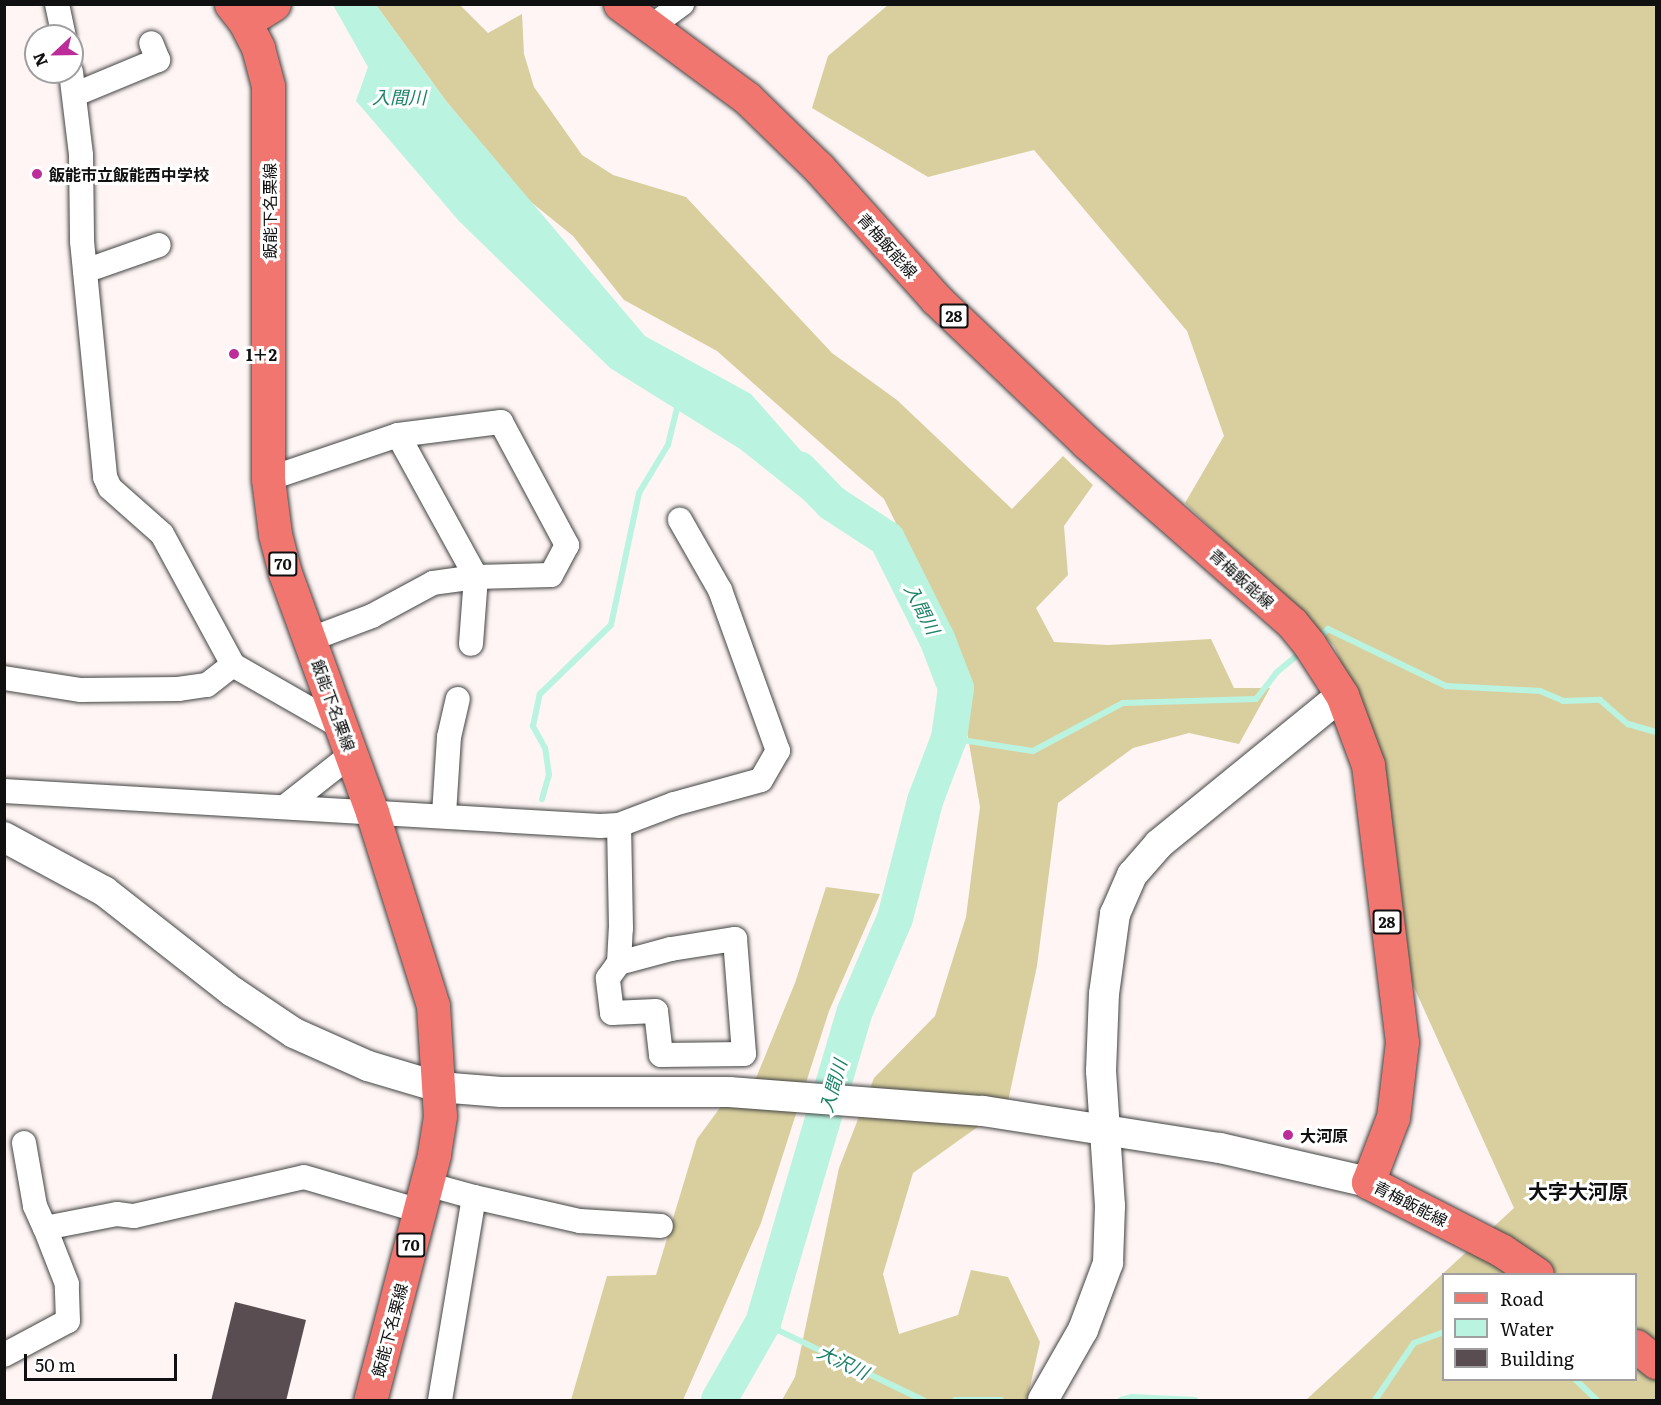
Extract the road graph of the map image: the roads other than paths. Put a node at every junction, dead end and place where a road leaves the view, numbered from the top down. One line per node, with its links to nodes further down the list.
1 (57, 4): 6 (street)
2 (274, 4): 5 (main road)
3 (620, 4): 7 (main road, 青梅飯能線 / 28)
4 (682, 4): 7 (street)
5 (238, 13): 14 (main road, 飯能下名栗線 / 70)
6 (61, 24)
7 (648, 28): 21 (main road, 青梅飯能線 / 28)
8 (151, 43): 9 (street)
9 (84, 80)
10 (74, 84): 12 (street)
11 (159, 245): 12 (street)
12 (85, 272): 19 (street)
13 (398, 435): 14 (street); 16 (street); 16 (street)
14 (268, 478): 17 (main road, 飯能下名栗線 / 70)
15 (680, 520): 28 (street)
16 (476, 577): 17 (street); 18 (street)
17 (311, 639): 23 (main road, 飯能下名栗線 / 70)
18 (471, 644)
19 (233, 665): 20 (street); 23 (street)
20 (4, 678)
21 (1342, 695): 32 (street); 34 (main road, 青梅飯能線 / 28)
22 (458, 699): 27 (street)
23 (347, 741): 25 (street); 26 (main road, 飯能下名栗線 / 70)
24 (4, 791): 25 (street)
25 (286, 806): 26 (street)
26 (372, 812): 27 (street); 31 (main road, 飯能下名栗線 / 70)
27 (444, 814): 28 (street)
28 (619, 825): 30 (street)
29 (4, 837): 31 (street)
30 (619, 963): 30 (street)
31 (439, 1087): 32 (street); 36 (main road, 飯能下名栗線 / 70)
32 (1103, 1127): 34 (street); 45 (street)
33 (24, 1143): 38 (street)
34 (1368, 1182): 39 (main road, 青梅飯能線)
35 (474, 1197): 36 (street); 37 (street); 44 (street)
36 (424, 1198): 38 (street); 43 (main road, 飯能下名栗線 / 70)
37 (662, 1226)
38 (45, 1228): 41 (street)
39 (1534, 1273)
40 (1637, 1348): 42 (main road)
41 (4, 1355)
42 (1656, 1362)
43 (370, 1401)
44 (440, 1401)
45 (1044, 1401)

